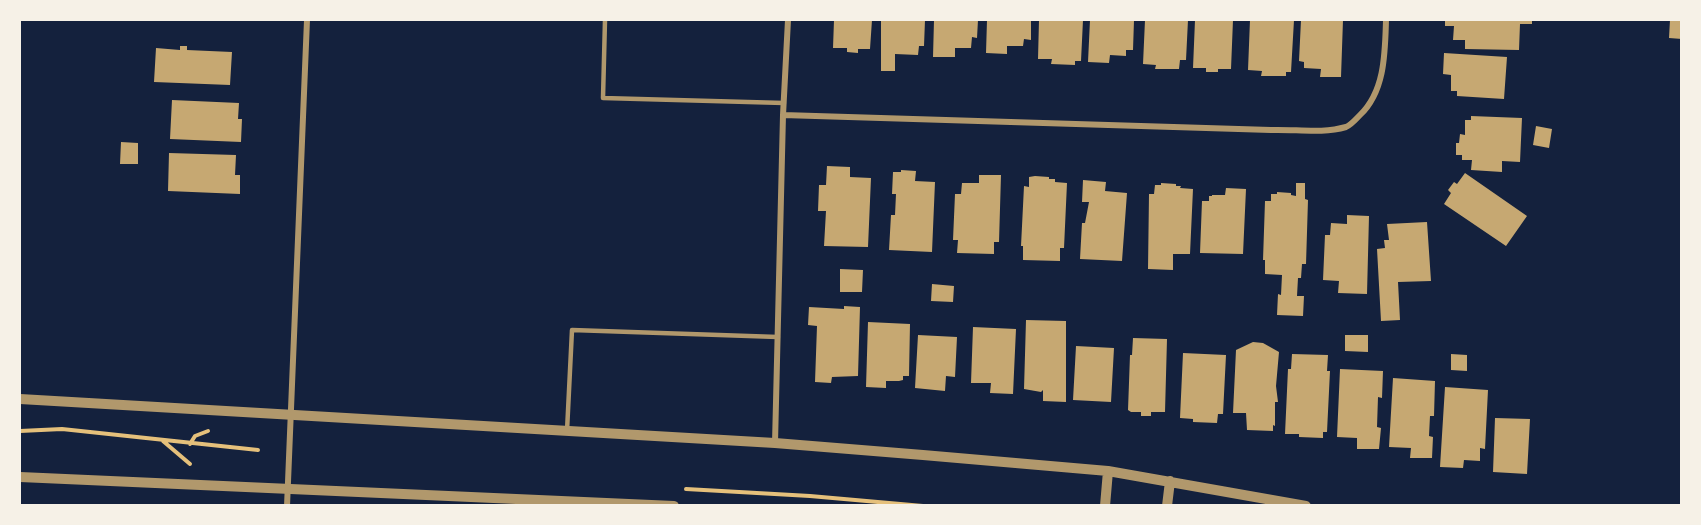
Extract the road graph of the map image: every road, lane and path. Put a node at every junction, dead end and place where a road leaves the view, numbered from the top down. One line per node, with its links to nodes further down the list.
1 (307, 20): 9 (street)
2 (605, 20): 5 (lane)
3 (788, 20): 5 (street)
4 (1386, 20): 6 (street)
5 (784, 103): 6 (street)
6 (783, 115): 7 (street)
7 (778, 337): 11 (lane); 13 (street)
8 (20, 399): 9 (street)
9 (291, 415): 11 (street); 19 (street)
10 (20, 431): 12 (path)
11 (567, 431): 13 (street)
12 (164, 441): 14 (path); 15 (path)
13 (775, 443): 16 (street)
14 (258, 450)
15 (191, 465)
16 (1108, 471): 18 (street); 22 (street)
17 (20, 477): 19 (street)
18 (1170, 481): 23 (street); 24 (street)
19 (288, 489): 20 (street); 21 (street)
20 (287, 506)
21 (674, 506)
22 (1105, 506)
23 (1167, 506)
24 (1306, 506)

